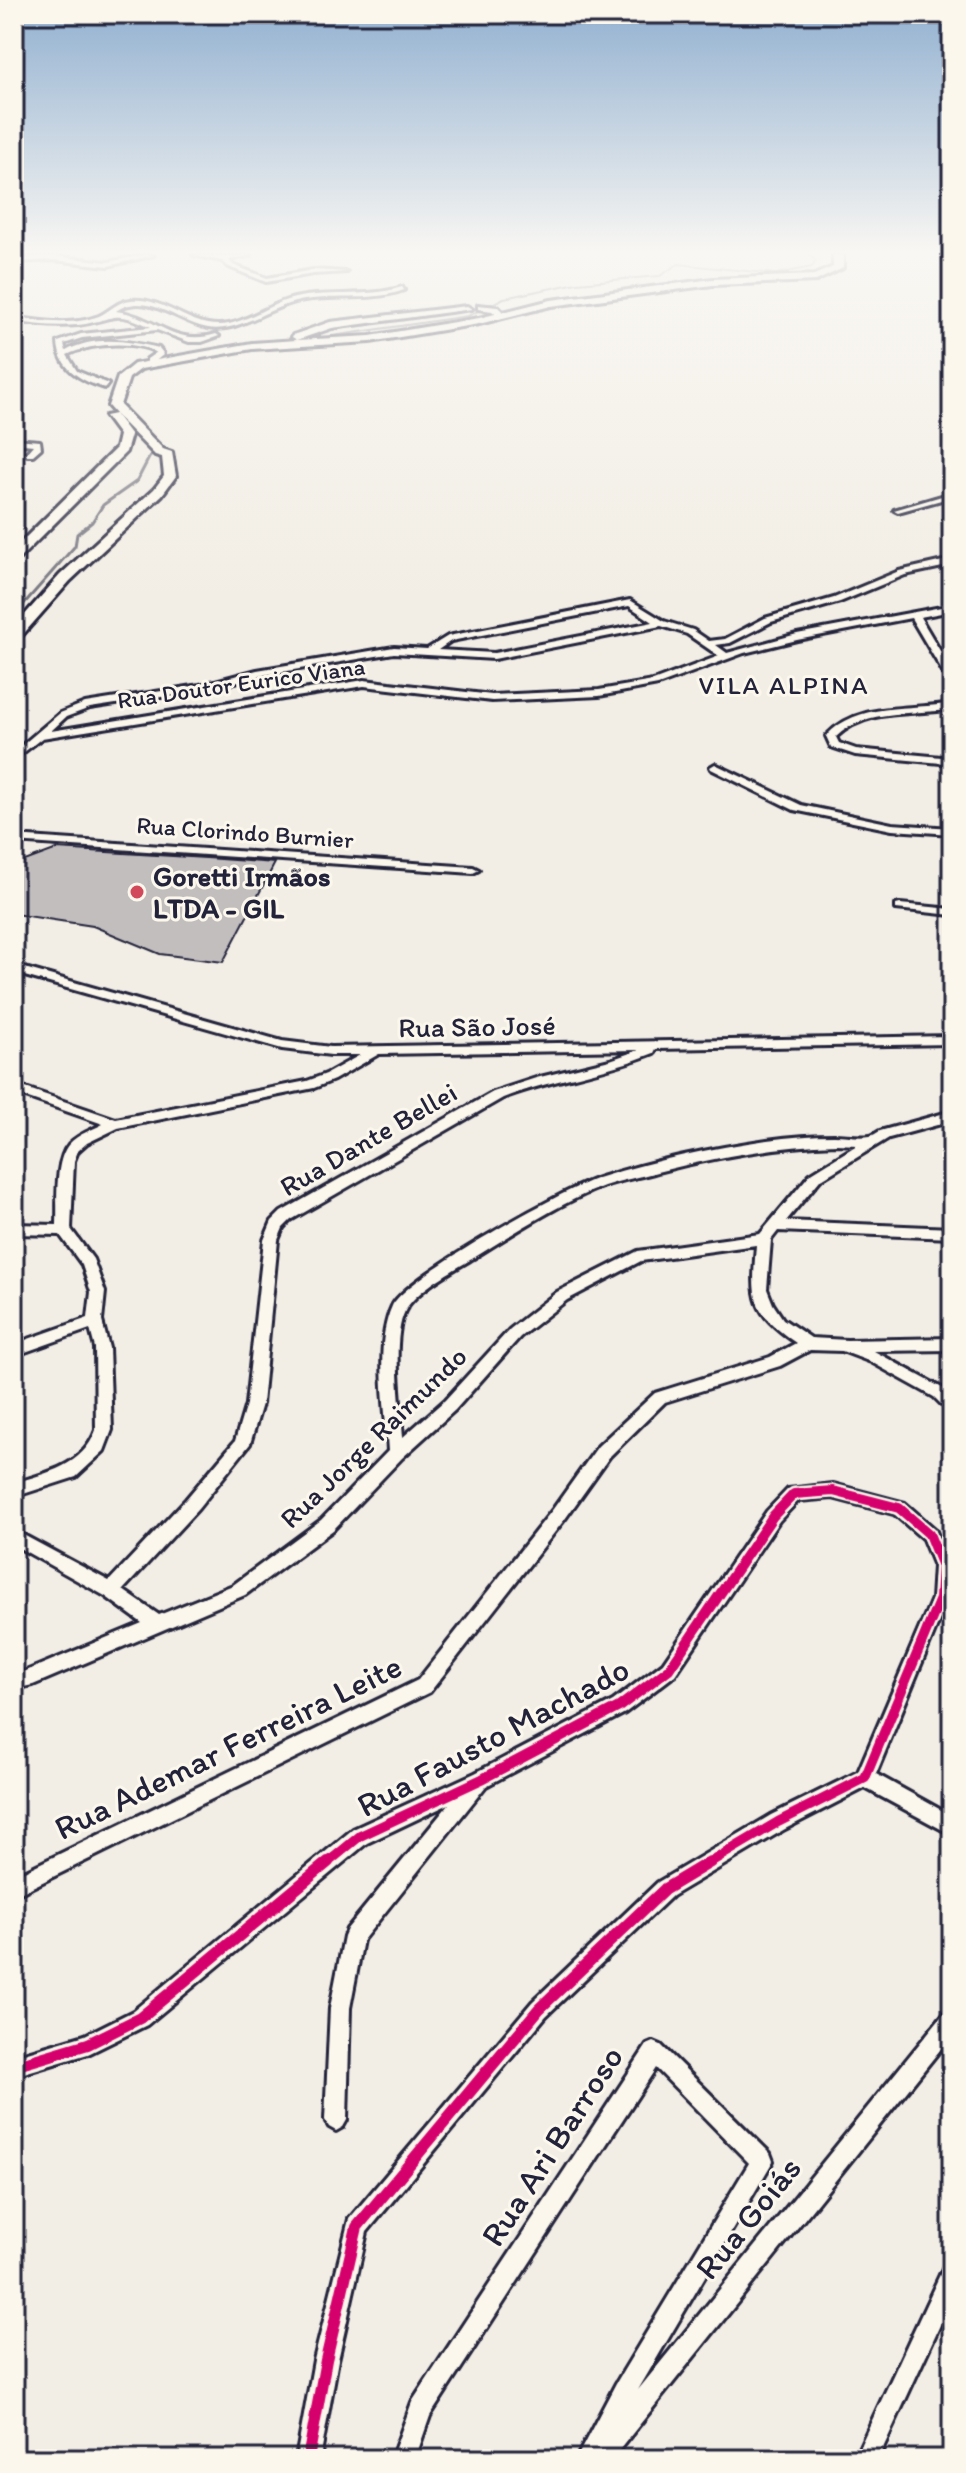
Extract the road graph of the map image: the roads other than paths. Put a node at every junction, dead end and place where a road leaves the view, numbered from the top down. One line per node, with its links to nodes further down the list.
1 (71, 370): 4 (street)
2 (114, 370): 4 (main road)
3 (131, 370): 16 (main road)
4 (105, 386): 11 (main road)
5 (14, 396): 6 (street)
6 (14, 403)
7 (14, 441): 8 (street)
8 (30, 453)
9 (952, 495): 10 (street)
10 (898, 510)
11 (14, 556)
12 (952, 562): 17 (street)
13 (952, 608): 14 (street, Rua Doutor Eurico Viana)
14 (914, 615): 20 (street, Rua Doutor Eurico Viana); 22 (street)
15 (661, 623): 18 (street); 19 (street); 19 (street)
16 (14, 636)
17 (727, 641): 18 (street); 20 (street)
18 (710, 643): 21 (street)
19 (430, 651): 26 (street)
20 (741, 651): 21 (street, Rua Doutor Eurico Viana)
21 (726, 656): 26 (street, Rua Doutor Eurico Viana)
22 (940, 661): 23 (street); 24 (street)
23 (952, 661)
24 (952, 679)
25 (952, 706): 28 (street)
26 (36, 736): 27 (street)
27 (14, 757)
28 (952, 761)
29 (715, 767): 30 (street)
30 (952, 831)
31 (14, 839): 32 (street, Rua Clorindo Burnier)
32 (473, 870)
33 (900, 907): 34 (street)
34 (952, 912)
35 (14, 969): 38 (street, Rua São José)
36 (952, 1040): 37 (street, Rua São José)
37 (657, 1047): 38 (street, Rua São José); 56 (street, Rua Dante Bellei)
38 (374, 1051): 41 (street)
39 (14, 1088): 41 (street)
40 (952, 1116): 42 (street)
41 (115, 1124): 44 (street)
42 (870, 1141): 45 (street); 53 (street)
43 (14, 1229): 44 (street)
44 (64, 1230): 47 (street)
45 (768, 1232): 46 (street, Rua Jorge Raimundo); 48 (street); 53 (street, Rua Jorge Raimundo)
46 (952, 1233)
47 (95, 1321): 51 (street); 54 (street)
48 (808, 1344): 50 (street); 62 (street, Rua Ademar Ferreira Leite)
49 (952, 1344): 50 (street)
50 (843, 1345): 52 (street)
51 (14, 1350)
52 (952, 1405)
53 (396, 1453): 57 (street, Rua Jorge Raimundo)
54 (14, 1490)
55 (14, 1537): 56 (street)
56 (111, 1591): 57 (street)
57 (159, 1625): 58 (street, Rua Jorge Raimundo)
58 (14, 1681)
59 (865, 1778): 60 (street, Rua Fausto Machado); 61 (street); 67 (street)
60 (482, 1779): 64 (street, Rua Fausto Machado); 65 (street)
61 (952, 1826)
62 (14, 1886)
63 (952, 2019): 70 (street, Rua Goiás)
64 (14, 2066)
65 (336, 2120)
66 (952, 2274): 71 (street)
67 (306, 2454)
68 (403, 2459): 69 (street, Rua Ari Barroso)
69 (588, 2459)
70 (597, 2459)
71 (866, 2459)

